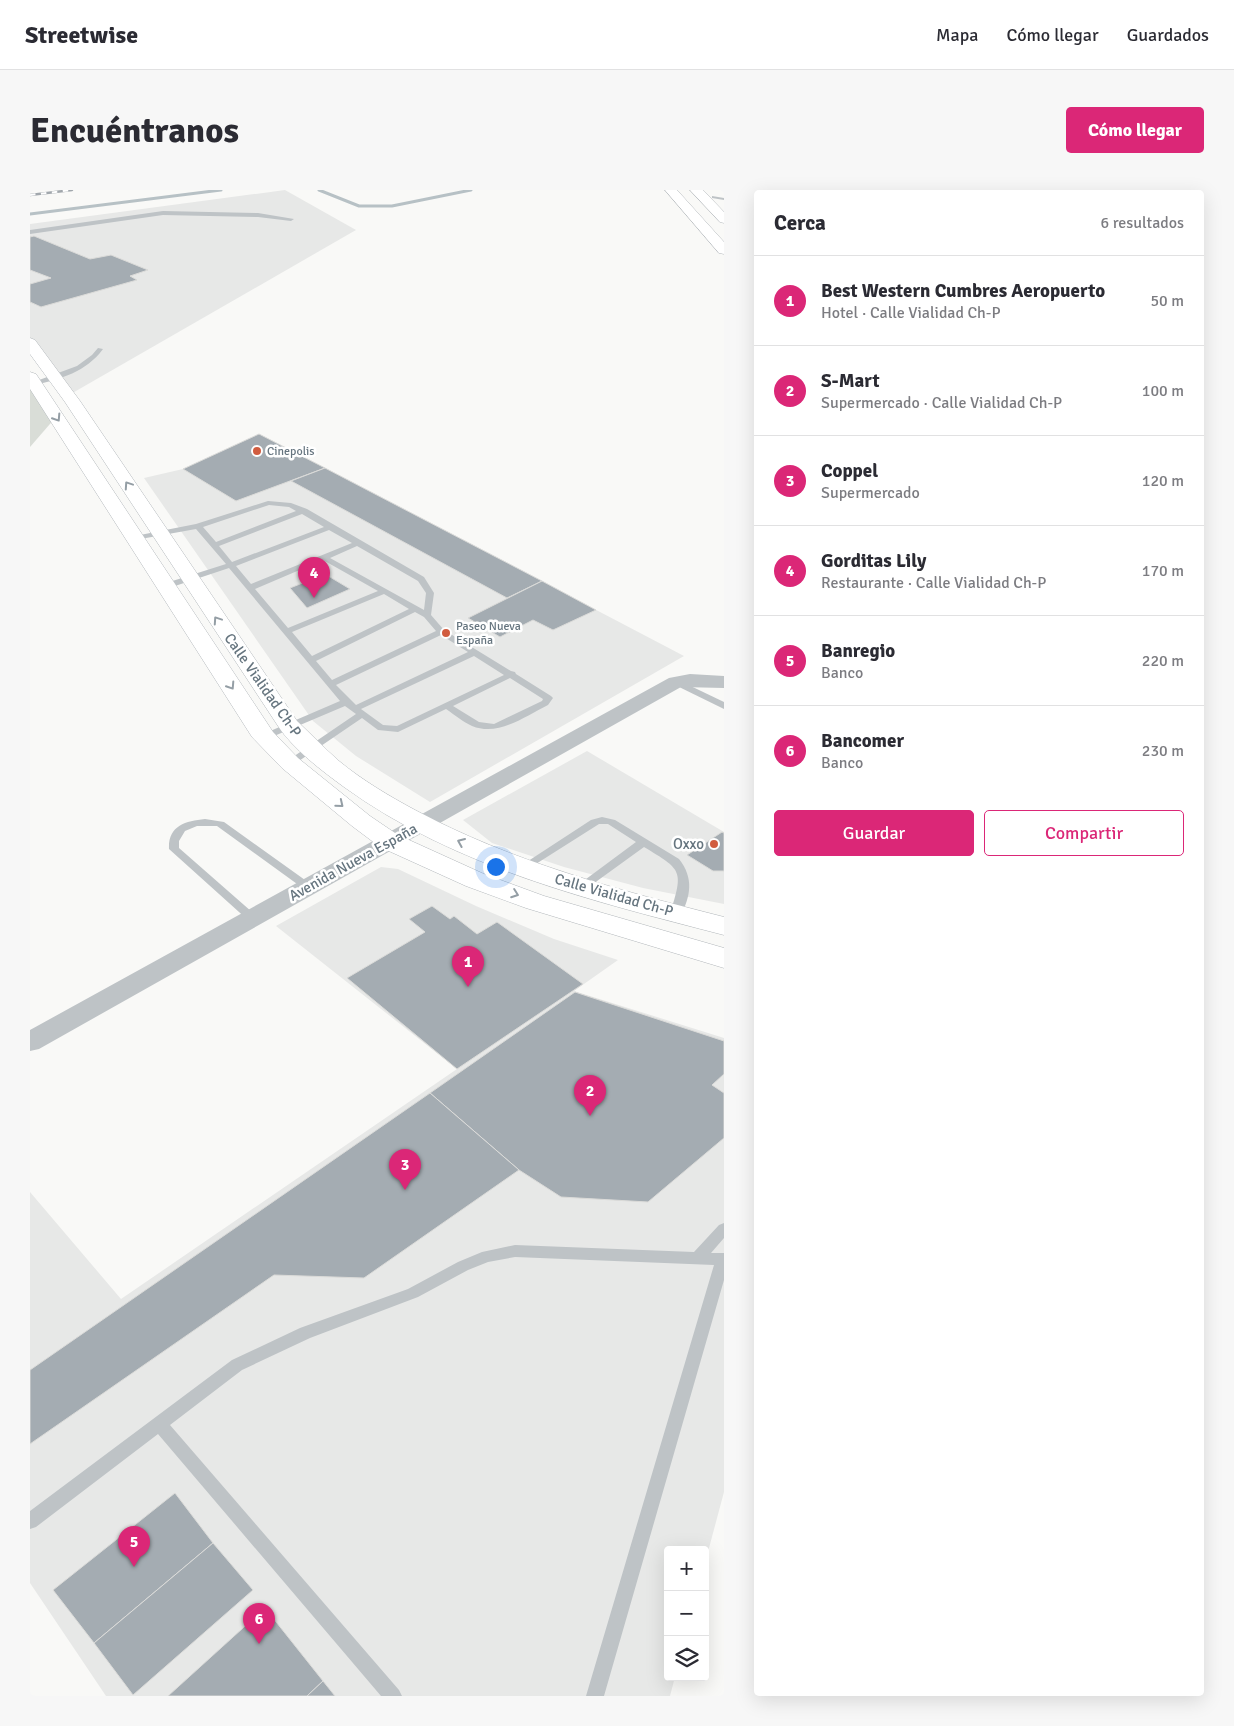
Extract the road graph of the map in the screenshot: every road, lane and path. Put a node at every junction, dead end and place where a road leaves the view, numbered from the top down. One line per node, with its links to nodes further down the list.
1 (671, 190): 10 (main road)
2 (680, 190): 9 (main road)
3 (696, 190): 7 (main road)
4 (715, 195): 5 (main road)
5 (724, 206)
6 (291, 219): 8 (lane)
7 (724, 219)
8 (30, 232)
9 (724, 238)
10 (724, 250)
11 (30, 344): 13 (main road, Calle Vialidad Ch-P)
12 (100, 349): 13 (lane)
13 (40, 379): 17 (main road, Calle Vialidad Ch-P, one-way to 13); 18 (main road, Calle Vialidad Ch-P, one-way to 18)
14 (304, 511): 15 (lane); 16 (lane); 20 (lane)
15 (198, 526): 17 (lane); 20 (lane)
16 (330, 526): 19 (lane); 22 (lane)
17 (161, 533): 18 (lane); 23 (main road, Calle Vialidad Ch-P)
18 (135, 538): 24 (main road, Calle Vialidad Ch-P)
19 (358, 543): 21 (lane); 28 (lane)
20 (215, 545): 22 (lane)
21 (323, 557): 25 (lane); 26 (lane)
22 (231, 565): 23 (lane); 25 (lane)
23 (190, 579): 24 (lane); 41 (main road, Calle Vialidad Ch-P, one-way to 23)
24 (166, 586): 42 (main road, Calle Vialidad Ch-P, one-way to 42)
25 (250, 588): 29 (lane)
26 (384, 592): 27 (lane); 29 (lane)
27 (415, 609): 28 (lane); 32 (lane)
28 (428, 616): 30 (lane)
29 (287, 631): 32 (lane)
30 (441, 632): 31 (lane); 36 (lane)
31 (474, 653): 33 (lane); 40 (lane)
32 (310, 660): 36 (lane)
33 (512, 674): 38 (lane); 38 (lane)
34 (676, 682): 35 (street); 39 (lane); 45 (street, Avenida Nueva España)
35 (724, 682)
36 (330, 684): 37 (lane)
37 (346, 702): 40 (lane); 41 (lane)
38 (447, 706): 40 (lane)
39 (724, 706)
40 (358, 712): 43 (lane)
41 (289, 726): 42 (lane); 43 (main road, Calle Vialidad Ch-P)
42 (264, 737): 44 (main road, Calle Vialidad Ch-P)
43 (310, 750): 44 (lane); 45 (main road, Calle Vialidad Ch-P)
44 (290, 763): 46 (main road, Calle Vialidad Ch-P, one-way to 46)
45 (421, 824): 46 (street, Avenida Nueva España); 48 (main road, Calle Vialidad Ch-P, one-way to 45)
46 (390, 842): 49 (street, Avenida Nueva España); 53 (main road, Calle Vialidad Ch-P, one-way to 53)
47 (643, 842): 48 (lane); 50 (lane); 51 (lane)
48 (524, 867): 50 (main road, Calle Vialidad Ch-P)
49 (308, 887): 52 (street, Avenida Nueva España); 52 (lane)
50 (582, 887): 51 (main road, Calle Vialidad Ch-P)
51 (676, 914): 54 (main road, Calle Vialidad Ch-P)
52 (253, 918): 57 (street, Avenida Nueva España)
53 (604, 923): 55 (main road, Calle Vialidad Ch-P); 56 (main road)
54 (724, 926)
55 (724, 958)
56 (724, 974)
57 (30, 1042)
58 (724, 1229): 59 (lane)
59 (697, 1258): 60 (lane); 61 (lane)
60 (723, 1259): 64 (lane)
61 (158, 1423): 62 (lane); 63 (lane)
62 (30, 1521)
63 (393, 1696)
64 (595, 1696)

